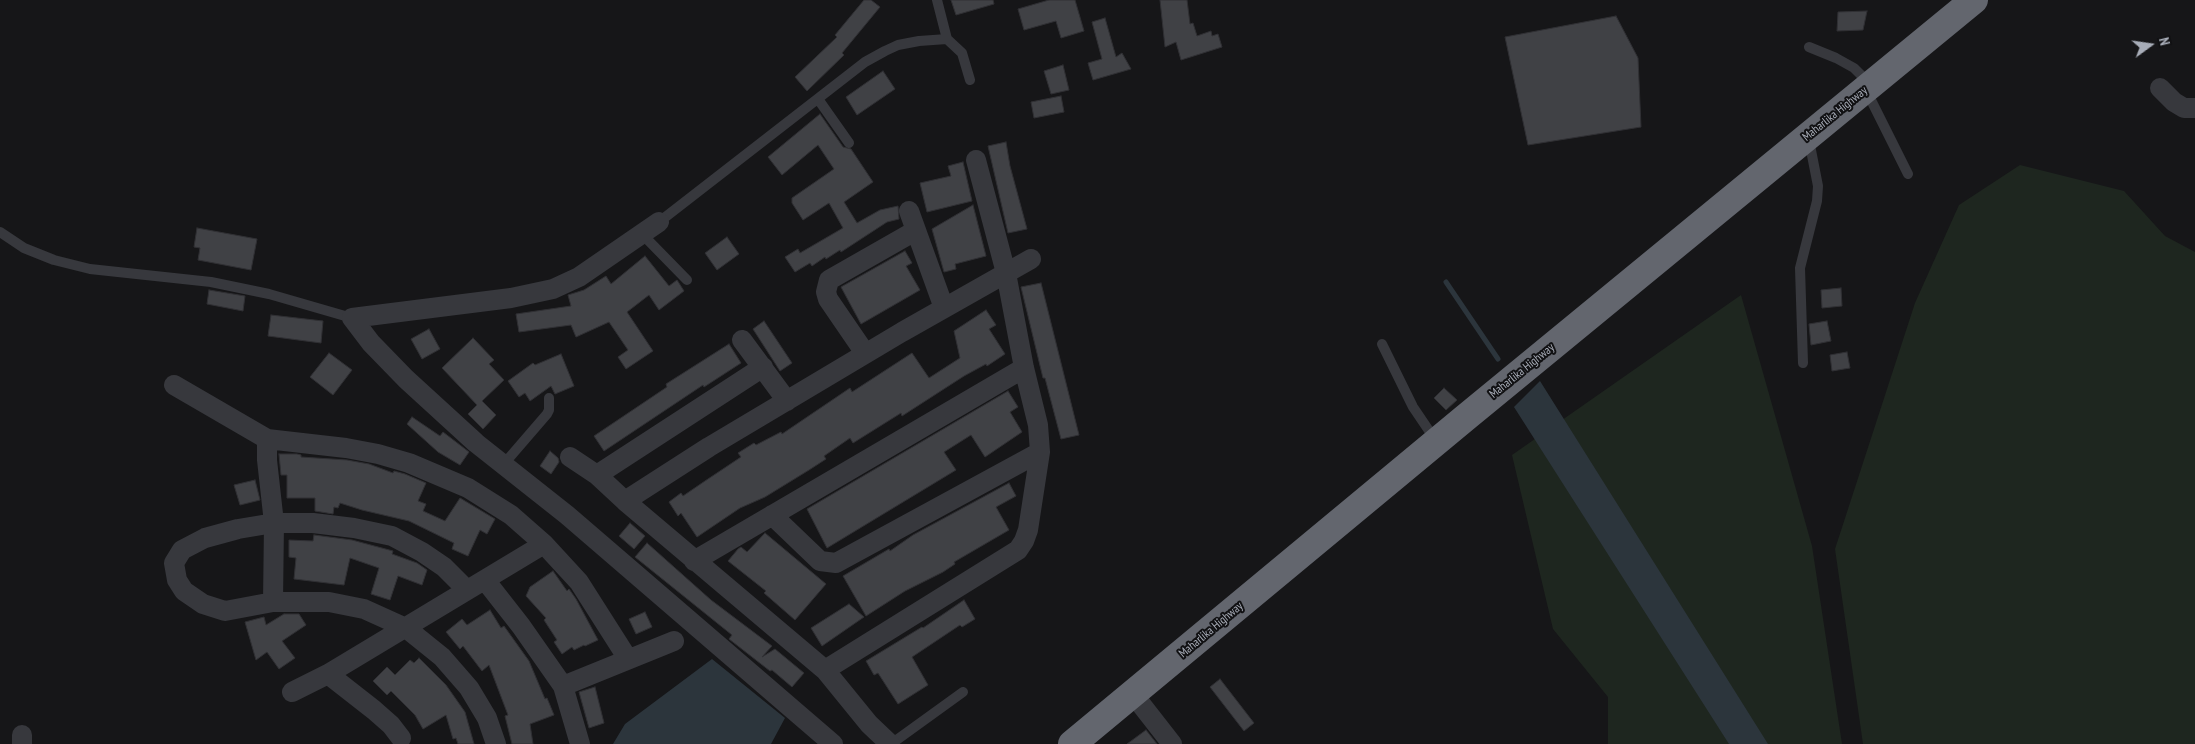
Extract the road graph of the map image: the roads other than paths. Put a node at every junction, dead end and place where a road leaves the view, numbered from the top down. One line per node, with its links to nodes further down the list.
1 (937, 0): 3 (lane)
2 (1963, 4): 6 (highway, Maharlika Highway)
3 (947, 39): 5 (lane); 8 (lane)
4 (1809, 47): 6 (lane)
5 (970, 80)
6 (1868, 87): 10 (highway, Maharlika Highway); 13 (lane)
7 (2160, 88): 9 (street)
8 (818, 99): 11 (lane); 15 (lane)
9 (2195, 108)
10 (1808, 137): 27 (lane); 34 (highway, Maharlika Highway)
11 (849, 143)
12 (976, 160): 20 (street)
13 (1908, 174)
14 (909, 211): 17 (street)
15 (659, 222): 18 (street)
16 (0, 232): 23 (lane)
17 (915, 232): 22 (street); 26 (street)
18 (643, 235): 21 (lane); 23 (street)
19 (1031, 259): 20 (street)
20 (1006, 273): 22 (street); 29 (street)
21 (686, 280)
22 (944, 308): 26 (street)
23 (352, 318): 37 (street)
24 (742, 340): 28 (street)
25 (1382, 344): 34 (lane)
26 (866, 353): 32 (street)
27 (1803, 363)
28 (763, 367): 32 (street); 38 (street)
29 (1024, 368): 35 (street); 40 (street)
30 (174, 386): 33 (street)
31 (548, 398): 37 (lane)
32 (787, 401): 39 (street)
33 (267, 439): 41 (street); 42 (street)
34 (1436, 442): 55 (highway, Maharlika Highway)
35 (1040, 452): 40 (street); 50 (street)
36 (570, 457): 38 (street)
37 (503, 465): 57 (street)
38 (597, 475): 39 (street)
39 (625, 501): 43 (street)
40 (772, 515): 43 (street)
41 (274, 523): 45 (street); 46 (street); 46 (street)
42 (544, 544): 44 (street); 49 (street)
43 (694, 561): 50 (street)
44 (485, 580): 45 (street); 52 (street)
45 (467, 590): 47 (street)
46 (273, 602): 47 (street)
47 (406, 628): 51 (street); 58 (street)
48 (674, 641): 49 (street)
49 (628, 659): 52 (street)
50 (825, 670): 60 (street)
51 (328, 674): 53 (street); 56 (street)
52 (563, 686): 59 (street)
53 (292, 692)
54 (963, 692): 60 (lane)
55 (1133, 694): 61 (highway, Maharlika Highway); 62 (street)
56 (401, 738)
57 (827, 742)
58 (496, 744)
59 (580, 744)
60 (890, 744)
61 (1072, 744)
62 (1172, 744)

